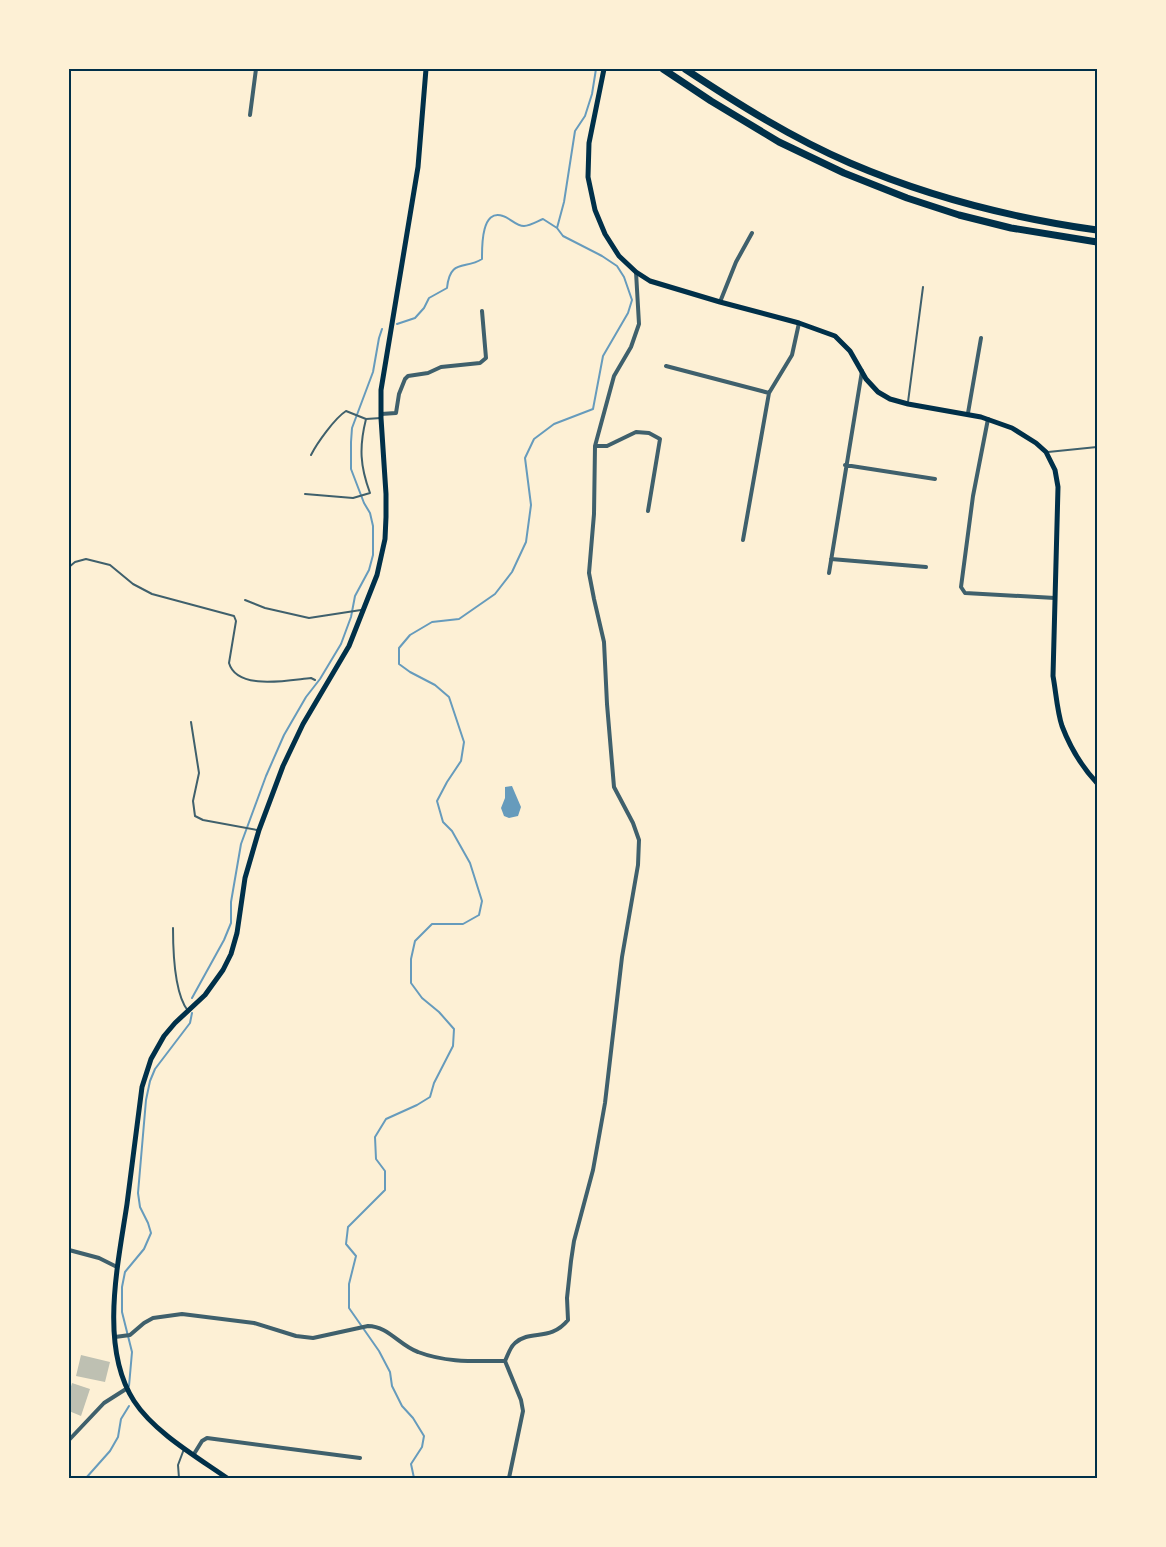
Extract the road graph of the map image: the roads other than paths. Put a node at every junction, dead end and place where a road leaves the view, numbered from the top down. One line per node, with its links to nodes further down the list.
1 (256, 69): 6 (street)
2 (426, 69): 21 (main road)
3 (604, 69): 10 (main road)
4 (663, 69): 9 (highway)
5 (685, 69): 7 (highway)
6 (250, 115)
7 (1097, 230)
8 (752, 233): 12 (street)
9 (1097, 242)
10 (636, 272): 12 (main road); 24 (street)
11 (923, 287): 19 (lane)
12 (720, 302): 14 (main road)
13 (482, 311): 21 (street)
14 (800, 323): 17 (main road); 18 (street)
15 (981, 338): 20 (street)
16 (666, 366): 18 (street)
17 (862, 371): 19 (main road); 28 (street)
18 (769, 393): 32 (street)
19 (908, 404): 20 (main road)
20 (968, 413): 23 (main road)
21 (381, 416): 22 (lane); 39 (main road)
22 (366, 419): 27 (lane); 30 (lane)
23 (988, 419): 26 (main road); 37 (street)
24 (595, 446): 31 (street); 49 (street)
25 (1097, 447): 26 (lane)
26 (1046, 452): 37 (main road)
27 (311, 455)
28 (845, 465): 29 (street); 33 (street)
29 (935, 479)
30 (305, 494)
31 (648, 511)
32 (743, 540)
33 (831, 559): 34 (street); 36 (street)
34 (926, 566)
35 (69, 567): 40 (lane)
36 (828, 573)
37 (1055, 598): 42 (main road)
38 (245, 600): 39 (lane)
39 (364, 610): 43 (main road)
40 (315, 680)
41 (192, 722): 43 (lane)
42 (1097, 783)
43 (259, 830): 45 (main road)
44 (173, 928): 45 (lane)
45 (188, 1011): 47 (main road)
46 (69, 1250): 47 (street)
47 (117, 1267): 48 (main road)
48 (115, 1337): 49 (street); 50 (main road)
49 (506, 1361): 57 (street)
50 (126, 1389): 51 (street); 52 (main road)
51 (69, 1440)
52 (185, 1448): 53 (main road); 55 (lane)
53 (194, 1454): 54 (street); 56 (main road)
54 (360, 1458)
55 (179, 1478)
56 (227, 1478)
57 (509, 1478)

